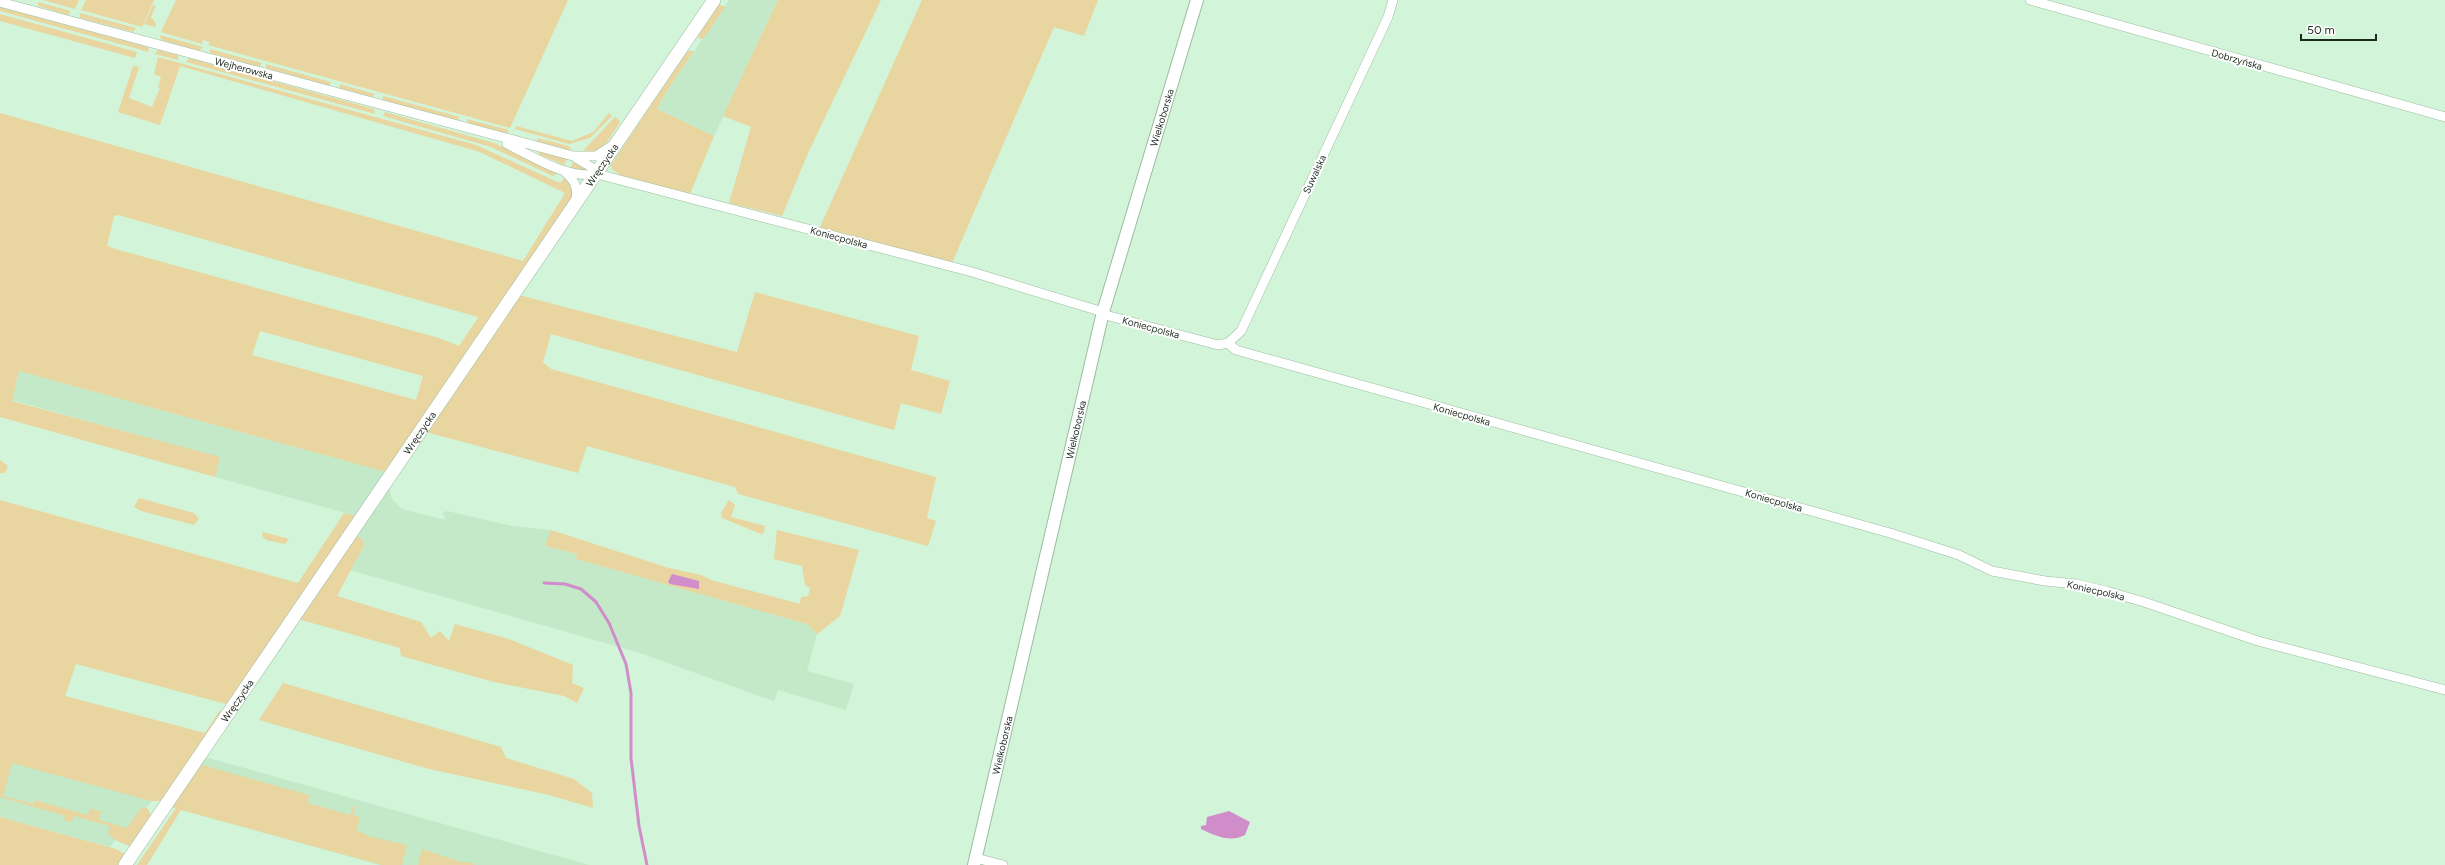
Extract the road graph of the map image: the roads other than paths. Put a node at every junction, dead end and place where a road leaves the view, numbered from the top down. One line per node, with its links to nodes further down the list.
1 (714, 0): 8 (main road, Wręczycka)
2 (1197, 0): 13 (street, Wielkoborska)
3 (1392, 0): 14 (street, Suwalska)
4 (2030, 0): 6 (street, Dobrzyńska)
5 (0, 2): 7 (street, Wejherowska)
6 (2445, 117)
7 (488, 134): 9 (street, Wejherowska); 10 (street, Wejherowska)
8 (619, 141): 9 (street); 11 (main road, Wręczycka)
9 (573, 156): 11 (street)
10 (564, 171): 11 (street); 12 (street)
11 (597, 174): 12 (main road, Wręczycka); 13 (street, Koniecpolska)
12 (575, 206): 17 (main road, Wręczycka)
13 (1102, 313): 14 (street, Koniecpolska); 16 (street, Wielkoborska)
14 (1228, 343): 15 (street, Koniecpolska)
15 (2445, 690)
16 (975, 861): 18 (street)
17 (125, 865)
18 (1003, 865)

